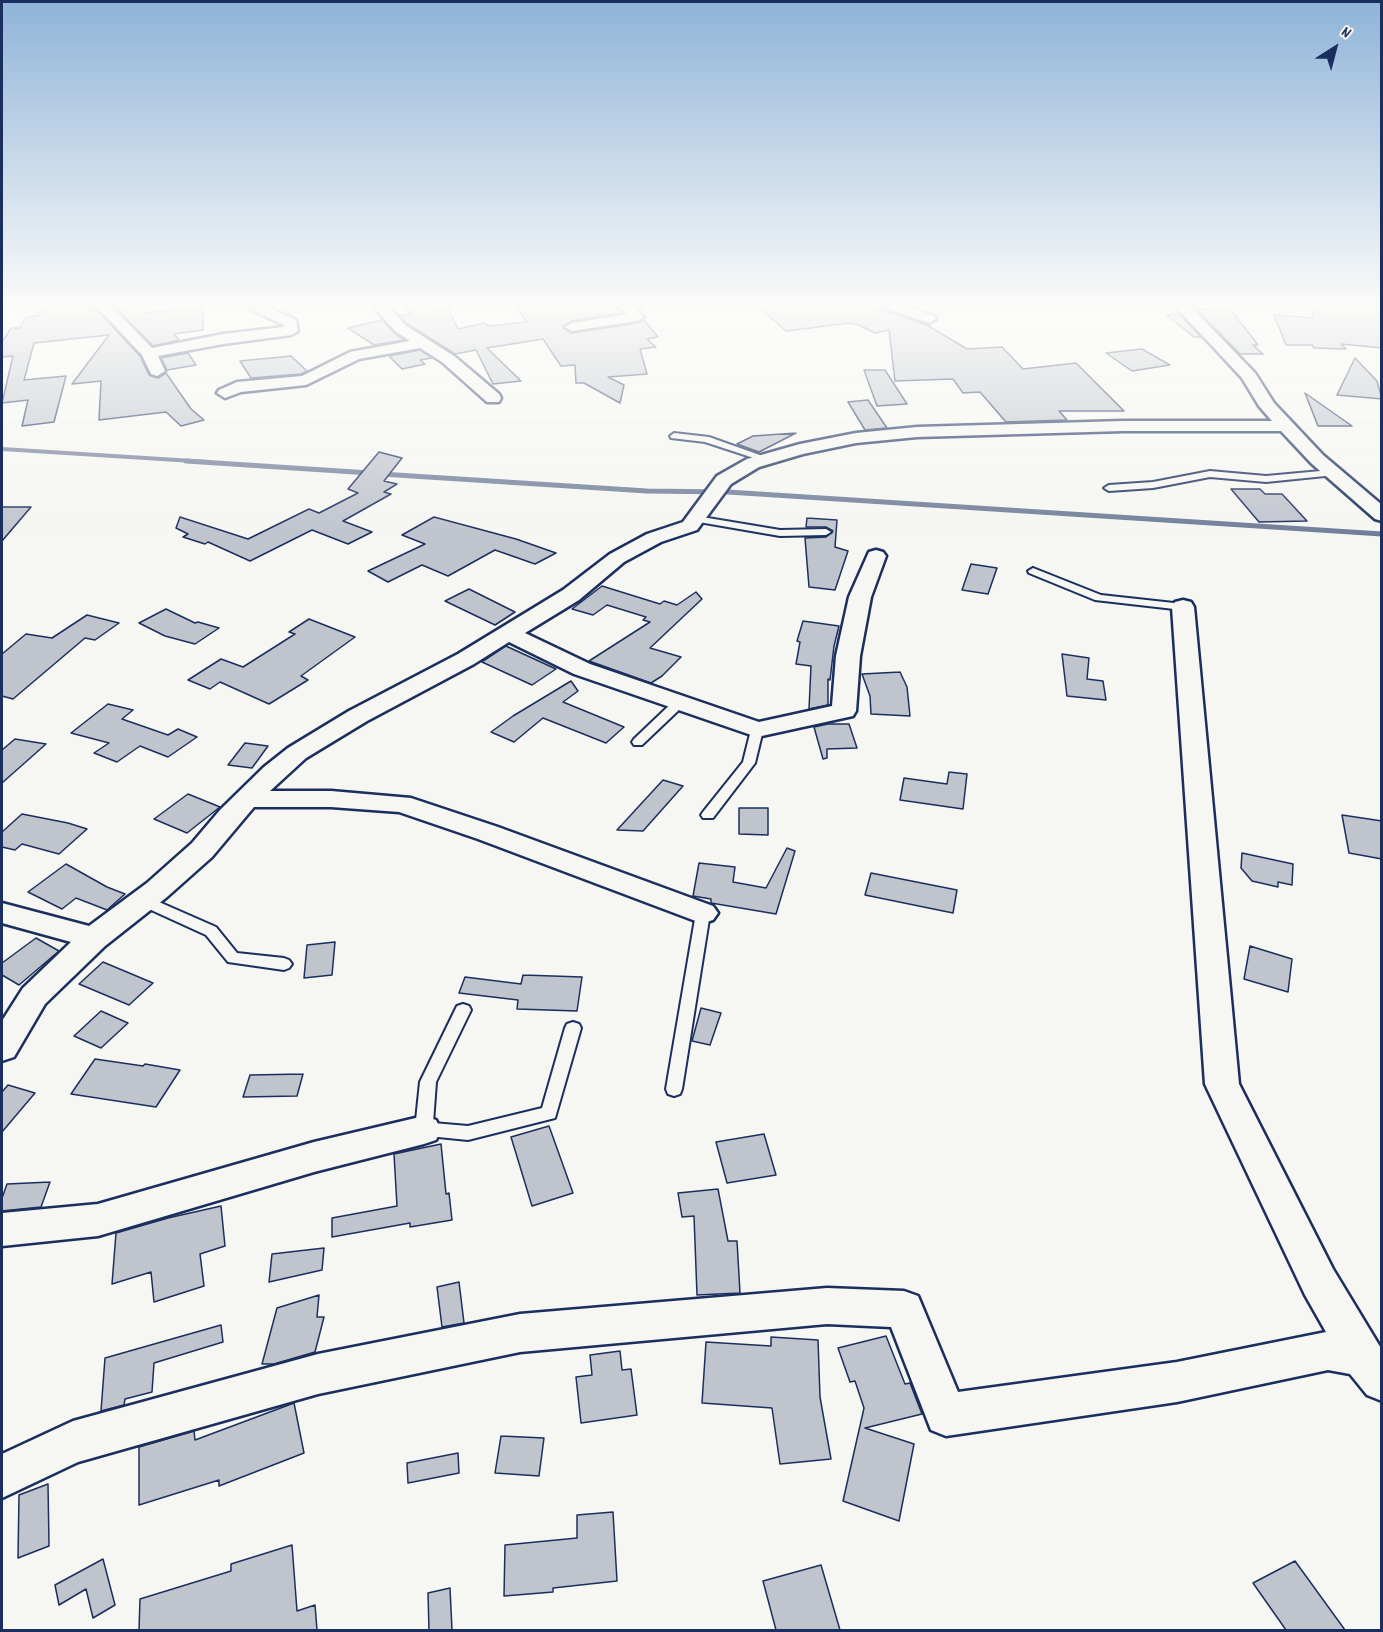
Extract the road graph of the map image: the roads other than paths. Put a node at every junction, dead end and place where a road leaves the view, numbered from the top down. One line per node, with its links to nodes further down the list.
1 (275, 383): 4 (street)
2 (476, 383): 5 (street)
3 (1253, 383): 6 (street)
4 (225, 393)
5 (494, 398)
6 (1286, 426): 8 (street); 9 (street)
7 (674, 436): 8 (lane)
8 (766, 459): 12 (street)
9 (1332, 473): 10 (lane); 11 (street)
10 (1109, 488)
11 (1382, 515)
12 (696, 519): 13 (lane); 17 (street)
13 (826, 532)
14 (876, 556): 19 (street)
15 (1033, 572): 16 (lane)
16 (1183, 607): 34 (street)
17 (508, 633): 18 (street); 21 (street)
18 (679, 703): 19 (street); 20 (lane)
19 (757, 730): 22 (lane)
20 (638, 742)
21 (250, 799): 23 (street); 25 (street)
22 (708, 815)
23 (143, 900): 26 (street); 27 (lane)
24 (2, 913): 26 (street)
25 (703, 913): 31 (lane)
26 (94, 938): 30 (street)
27 (284, 964)
28 (463, 1010): 32 (lane)
29 (573, 1028): 32 (lane)
30 (2, 1048)
31 (674, 1089)
32 (424, 1130): 33 (street)
33 (2, 1230)
34 (1371, 1369): 35 (street)
35 (2, 1476)

